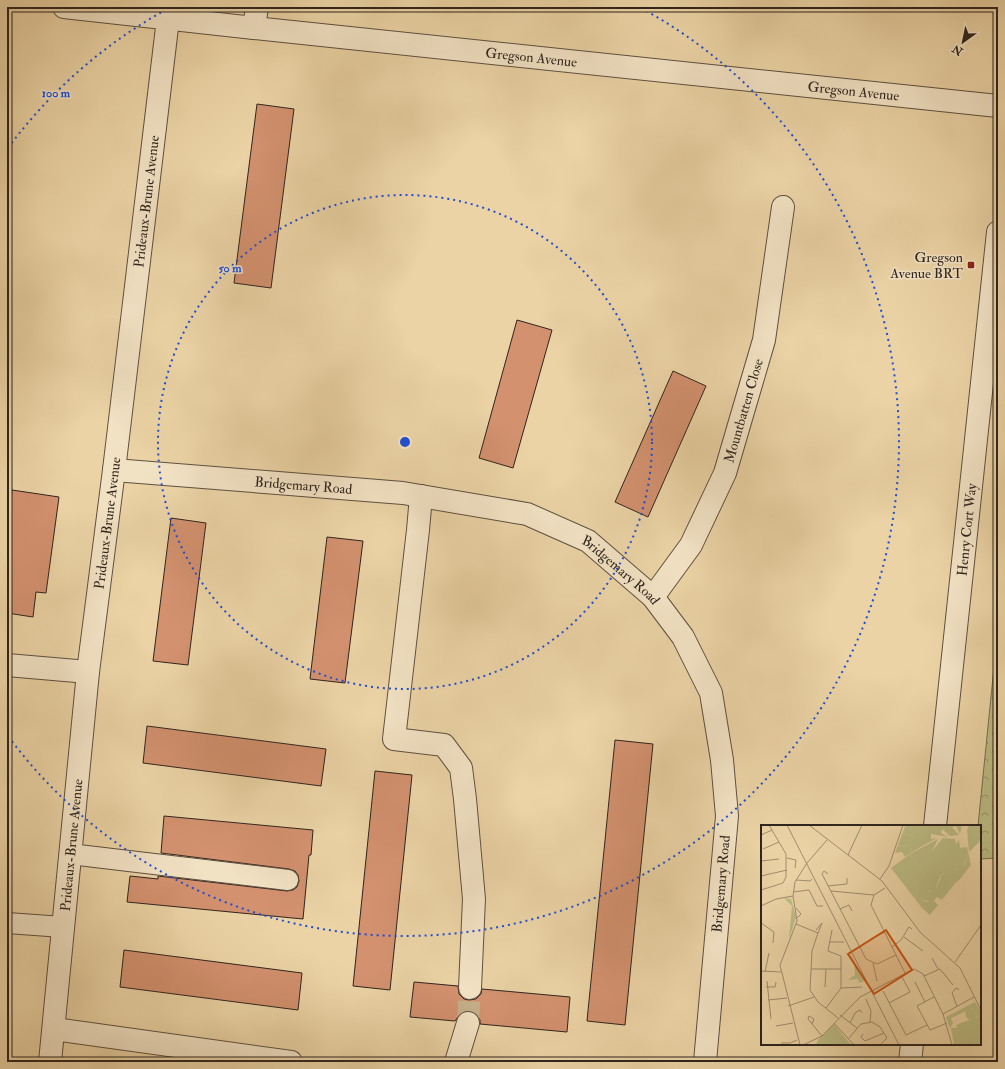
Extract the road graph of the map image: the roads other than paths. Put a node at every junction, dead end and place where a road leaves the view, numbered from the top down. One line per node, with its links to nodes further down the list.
1 (64, 7): 3 (street, Gregson Avenue)
2 (257, 7): 4 (street)
3 (168, 19): 4 (street, Gregson Avenue); 8 (street, Prideaux-Brune Avenue)
4 (254, 28): 5 (street, Gregson Avenue)
5 (998, 106)
6 (783, 207): 10 (street, Mountbatten Close)
7 (998, 232): 13 (street, Henry Cort Way)
8 (114, 470): 9 (street, Bridgemary Road); 12 (street, Prideaux-Brune Avenue)
9 (421, 496): 10 (street, Bridgemary Road); 18 (street)
10 (654, 597): 26 (street, Bridgemary Road)
11 (7, 665): 12 (street)
12 (88, 672): 14 (street, Prideaux-Brune Avenue)
13 (935, 825)
14 (70, 854): 15 (lane); 17 (street, Prideaux-Brune Avenue)
15 (288, 880)
16 (7, 923): 17 (lane)
17 (63, 927): 20 (street, Prideaux-Brune Avenue)
18 (470, 988)
19 (468, 1023): 25 (street)
20 (54, 1029): 22 (street); 23 (street, Prideaux-Brune Avenue)
21 (912, 1045): 27 (street)
22 (249, 1059): 24 (street)
23 (50, 1062)
24 (292, 1062)
25 (456, 1062)
26 (704, 1062)
27 (910, 1062)

